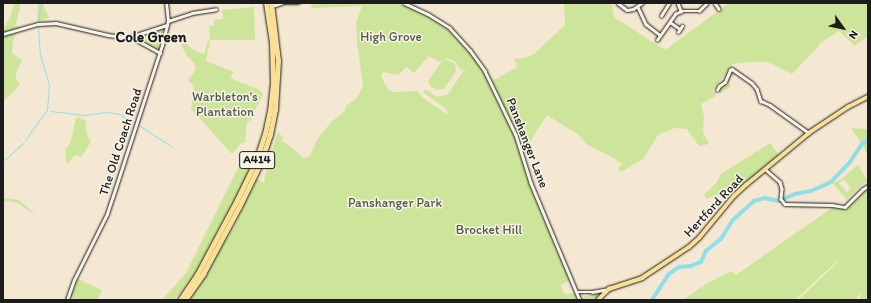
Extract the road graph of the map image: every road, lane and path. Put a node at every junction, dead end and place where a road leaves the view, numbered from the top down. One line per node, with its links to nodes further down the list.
1 (266, 3): 12 (street); 35 (highway, A414)
2 (282, 3): 3 (street); 12 (street)
3 (299, 3)
4 (404, 3): 33 (street, Panshanger Lane)
5 (618, 3): 13 (street)
6 (642, 3): 13 (street)
7 (669, 3): 17 (street)
8 (678, 3): 16 (street)
9 (707, 3): 16 (street)
10 (715, 3): 15 (street)
11 (167, 4): 18 (street, The Old Coach Road)
12 (272, 4): 36 (highway, A414)
13 (638, 7): 23 (street)
14 (216, 9): 18 (street)
15 (719, 9)
16 (681, 11): 19 (street)
17 (661, 16)
18 (168, 21): 20 (street, The Old Coach Road)
19 (670, 22): 21 (street); 23 (street)
20 (167, 25): 24 (street); 26 (street, The Old Coach Road)
21 (680, 29)
22 (3, 34): 24 (street)
23 (660, 35): 25 (street)
24 (129, 37): 26 (street)
25 (657, 40)
26 (160, 53): 34 (street, The Old Coach Road)
27 (717, 90): 29 (street)
28 (868, 97): 29 (main road, Hertford Road)
29 (809, 133): 30 (main road, Hertford Road)
30 (766, 168): 31 (street); 32 (main road, Hertford Road)
31 (868, 186)
32 (608, 289): 33 (street); 38 (main road)
33 (578, 292): 37 (street, Panshanger Lane)
34 (67, 300)
35 (180, 300)
36 (185, 300)
37 (580, 300)
38 (598, 300)

